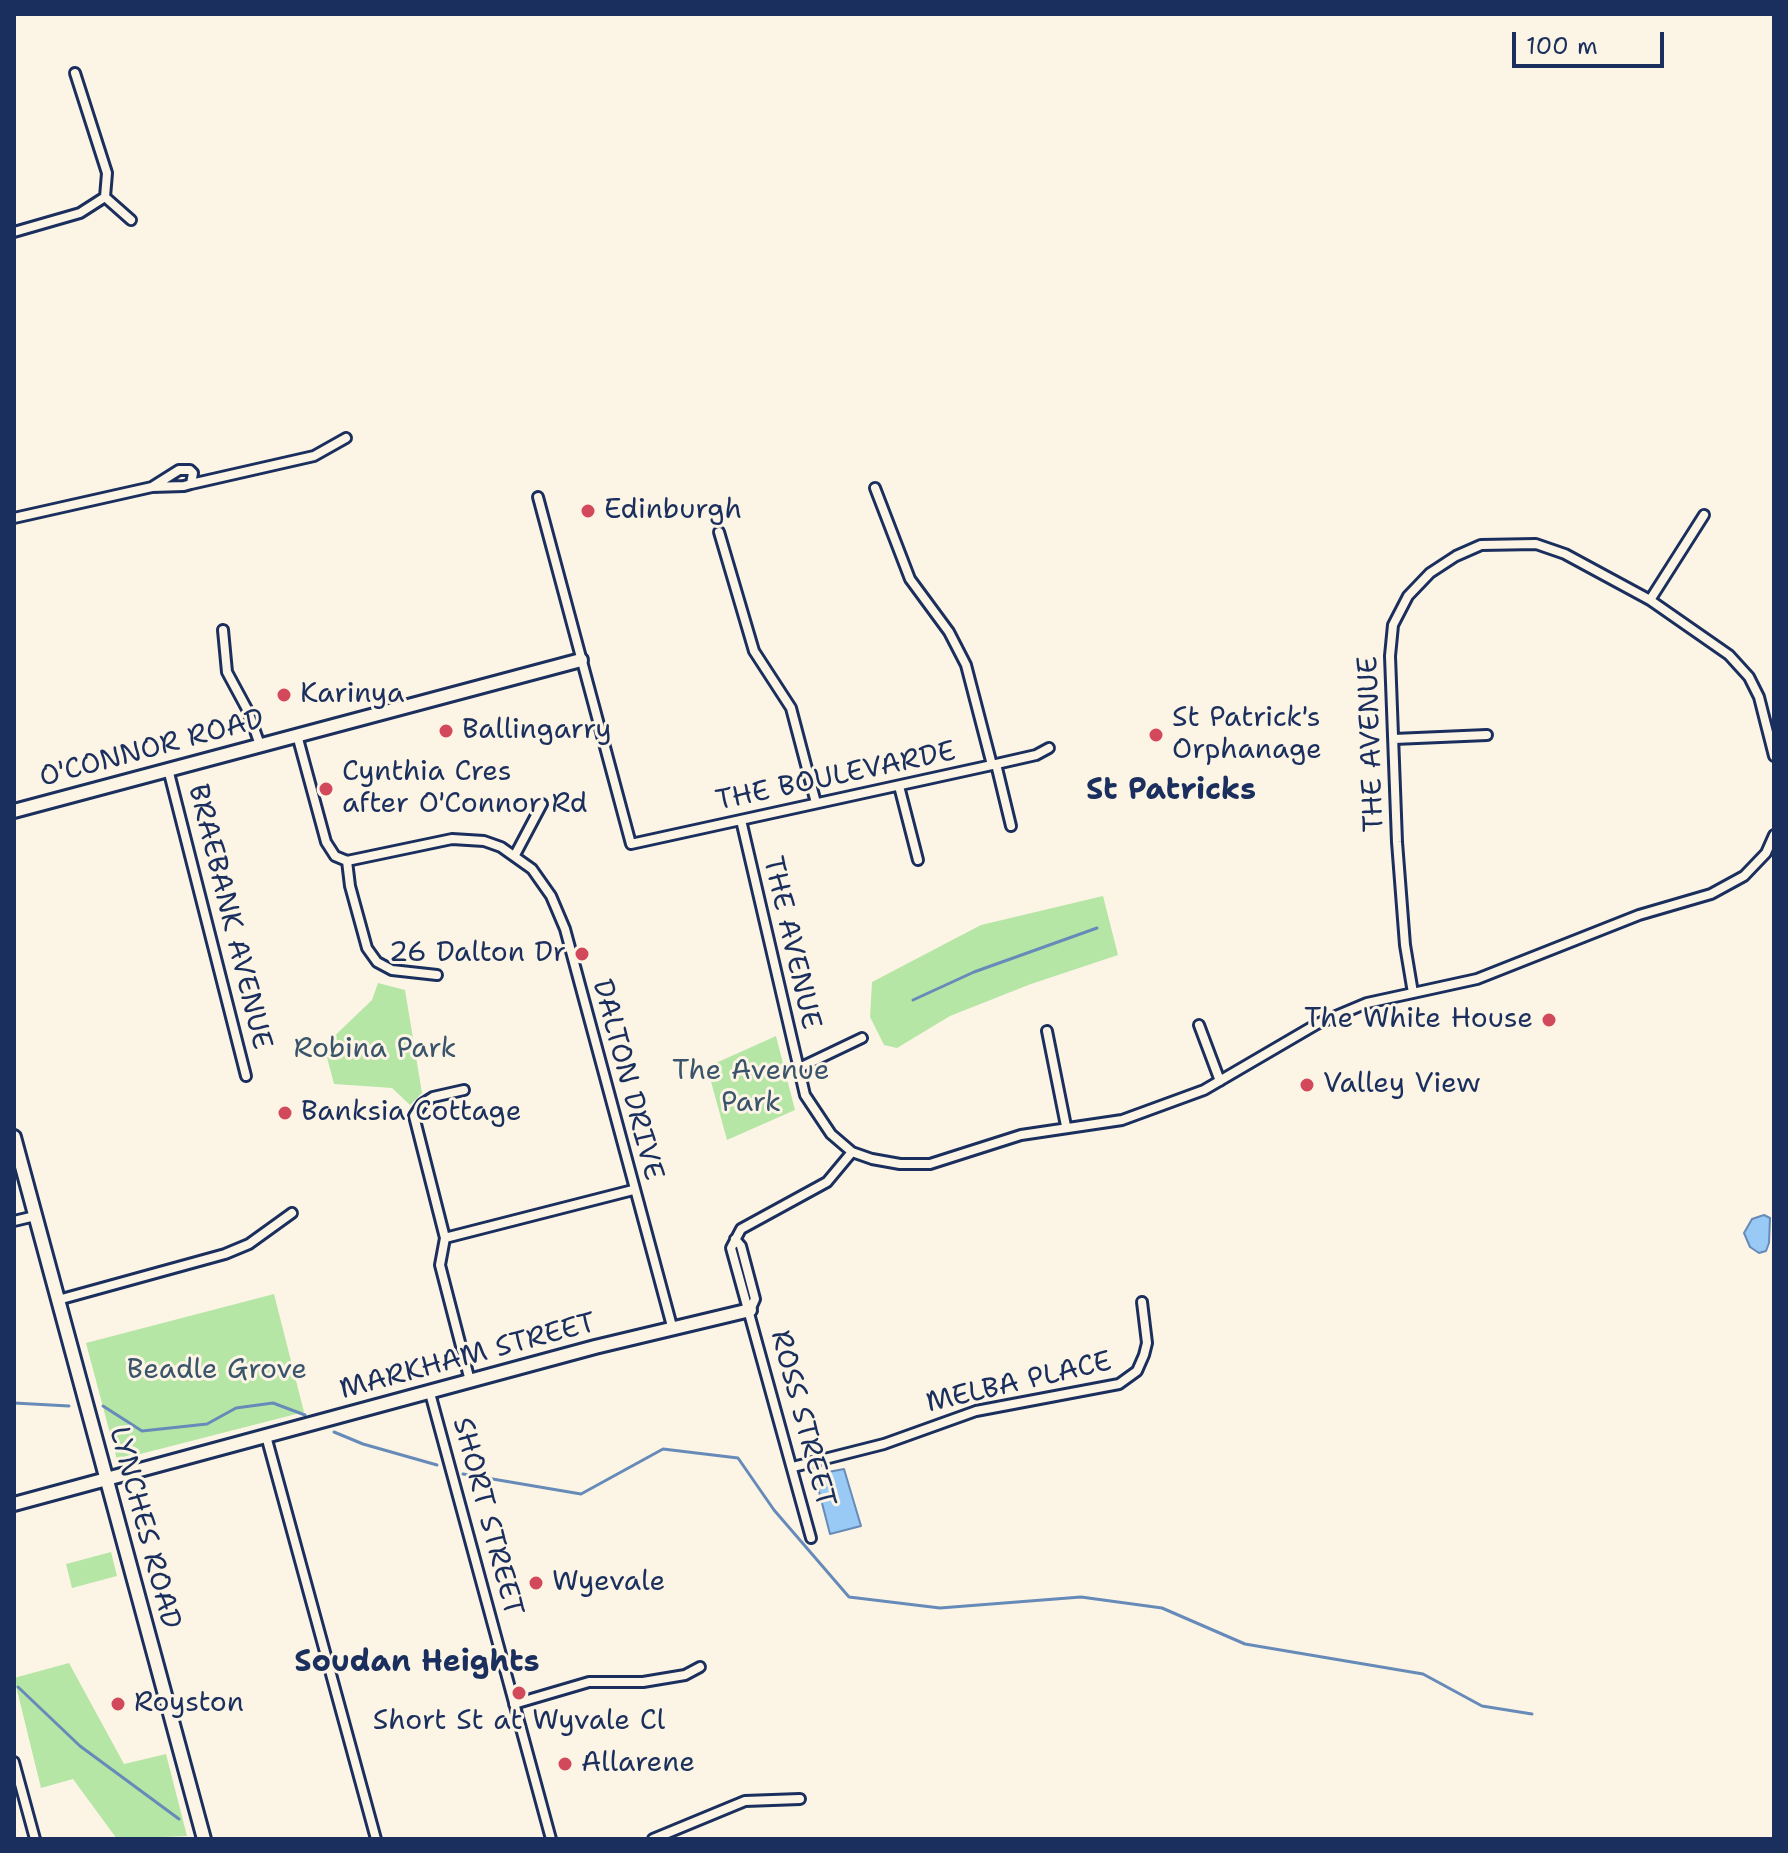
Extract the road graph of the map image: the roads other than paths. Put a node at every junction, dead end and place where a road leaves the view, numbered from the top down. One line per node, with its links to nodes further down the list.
1 (75, 73): 2 (street)
2 (105, 197): 3 (street); 4 (street)
3 (131, 220)
4 (14, 232)
5 (346, 438): 6 (street)
6 (191, 484): 7 (street); 7 (street)
7 (152, 487): 11 (street)
8 (875, 488): 22 (street)
9 (538, 497): 15 (street)
10 (1704, 515): 13 (street)
11 (14, 518)
12 (719, 532): 25 (street)
13 (1650, 600): 18 (street, THE AVENUE); 21 (street, THE AVENUE)
14 (223, 630): 19 (street)
15 (581, 660): 16 (street, O'CONNOR ROAD); 28 (street, THE BOULEVARDE)
16 (297, 735): 19 (street, O'CONNOR ROAD); 33 (street)
17 (1487, 735): 18 (street)
18 (1394, 739): 35 (street, THE AVENUE)
19 (260, 745): 23 (street, O'CONNOR ROAD)
20 (1049, 748): 22 (street, THE BOULEVARDE)
21 (1774, 756)
22 (994, 765): 24 (street, THE BOULEVARDE); 29 (street)
23 (168, 769): 27 (street, O'CONNOR ROAD); 40 (street, BRAEBANK AVENUE)
24 (899, 786): 25 (street, THE BOULEVARDE); 32 (street)
25 (816, 803): 28 (street, THE BOULEVARDE)
26 (542, 804): 31 (street)
27 (14, 811)
28 (741, 820): 39 (street, THE AVENUE)
29 (1011, 826)
30 (1774, 835): 35 (street)
31 (515, 855): 33 (street, DALTON DRIVE); 46 (street, DALTON DRIVE)
32 (918, 860)
33 (347, 861): 34 (street)
34 (437, 975)
35 (1413, 993): 41 (street)
36 (1199, 1025): 41 (street)
37 (1047, 1031): 43 (street)
38 (862, 1038): 39 (street)
39 (797, 1069): 45 (street, THE AVENUE)
40 (246, 1076)
41 (1220, 1081): 43 (street)
42 (464, 1090): 50 (street)
43 (1066, 1126): 45 (street)
44 (14, 1137): 48 (street, LYNCHES ROAD)
45 (852, 1152): 53 (street, ROSS STREET)
46 (633, 1190): 50 (street); 54 (street, DALTON DRIVE)
47 (292, 1213): 51 (street)
48 (35, 1216): 49 (street); 51 (street, LYNCHES ROAD)
49 (14, 1221)
50 (445, 1238): 55 (street)
51 (58, 1300): 59 (street, LYNCHES ROAD)
52 (1142, 1302): 58 (street, MELBA PLACE)
53 (750, 1310): 54 (street, MARKHAM STREET); 58 (street, ROSS STREET)
54 (673, 1330): 55 (street, MARKHAM STREET)
55 (470, 1381): 56 (street, MARKHAM STREET)
56 (430, 1393): 57 (street, MARKHAM STREET); 63 (street, SHORT STREET)
57 (266, 1436): 59 (street, MARKHAM STREET); 69 (street)
58 (793, 1467): 61 (street, ROSS STREET)
59 (106, 1479): 60 (street, MARKHAM STREET); 68 (street, LYNCHES ROAD)
60 (14, 1504)
61 (811, 1538)
62 (700, 1667): 63 (street)
63 (514, 1704): 70 (street, SHORT STREET)
64 (14, 1762): 67 (street)
65 (800, 1799): 66 (street)
66 (673, 1829): 71 (street); 72 (street)
67 (35, 1839)
68 (204, 1839)
69 (376, 1839)
70 (551, 1839)
71 (653, 1839)
72 (676, 1839)

